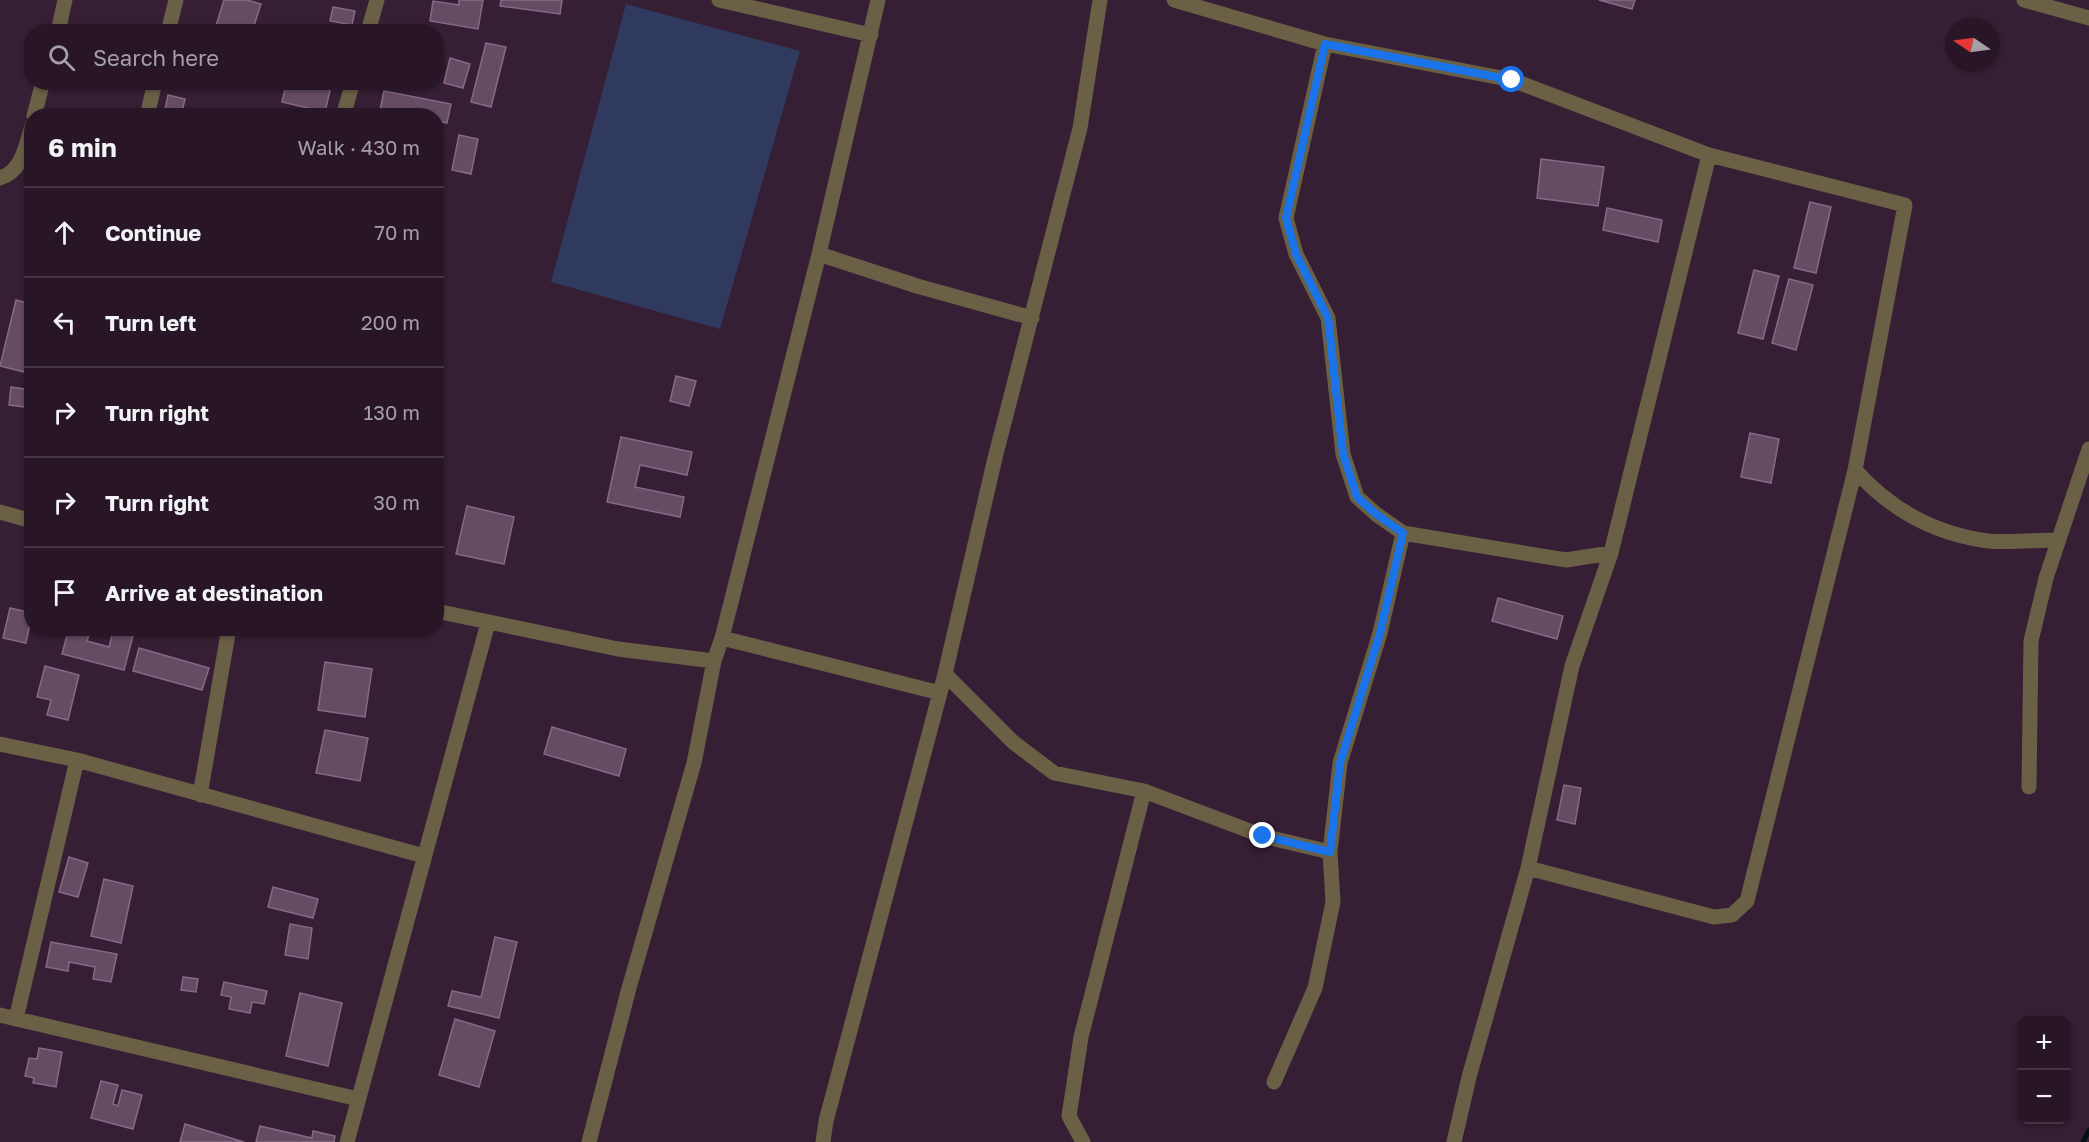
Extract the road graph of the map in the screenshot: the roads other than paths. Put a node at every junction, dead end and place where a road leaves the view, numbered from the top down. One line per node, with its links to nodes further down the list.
1 (65, 0): 10 (street)
2 (176, 0): 11 (street)
3 (377, 0): 12 (street)
4 (719, 0): 13 (street)
5 (878, 0): 13 (street)
6 (1100, 0): 25 (street)
7 (1174, 0): 14 (street)
8 (2024, 0): 9 (street)
9 (2089, 18)
10 (60, 24)
11 (170, 24)
12 (370, 24)
13 (871, 34): 24 (street)
14 (1325, 44): 22 (street); 30 (street)
15 (41, 90): 18 (street)
16 (153, 90): 19 (street)
17 (351, 90): 20 (street)
18 (36, 108)
19 (149, 108)
20 (345, 108)
21 (24, 154): 23 (street)
22 (1709, 154): 27 (street); 32 (street)
23 (0, 178)
24 (819, 254): 25 (street); 36 (street)
25 (1032, 318): 38 (street)
26 (2089, 449): 31 (street)
27 (1855, 470): 31 (street); 47 (street)
28 (0, 512): 29 (street)
29 (24, 519)
30 (1403, 533): 32 (street); 45 (street)
31 (2058, 540): 42 (street)
32 (1611, 553): 47 (street)
33 (444, 613): 34 (street)
34 (488, 623): 37 (street); 46 (street)
35 (228, 636): 44 (street)
36 (722, 638): 37 (street); 39 (street)
37 (714, 661): 53 (street)
38 (945, 674): 39 (street); 43 (street)
39 (940, 693): 54 (street)
40 (0, 744): 41 (street)
41 (76, 760): 44 (street); 49 (street)
42 (2029, 787)
43 (1144, 791): 45 (street); 55 (street)
44 (200, 795): 46 (street)
45 (1330, 852): 50 (street)
46 (424, 856): 51 (street)
47 (1528, 868): 56 (street)
48 (0, 1015): 49 (street)
49 (16, 1019): 51 (street)
50 (1274, 1082)
51 (358, 1099): 52 (street)
52 (347, 1142)
53 (589, 1142)
54 (823, 1142)
55 (1083, 1142)
56 (1454, 1142)

